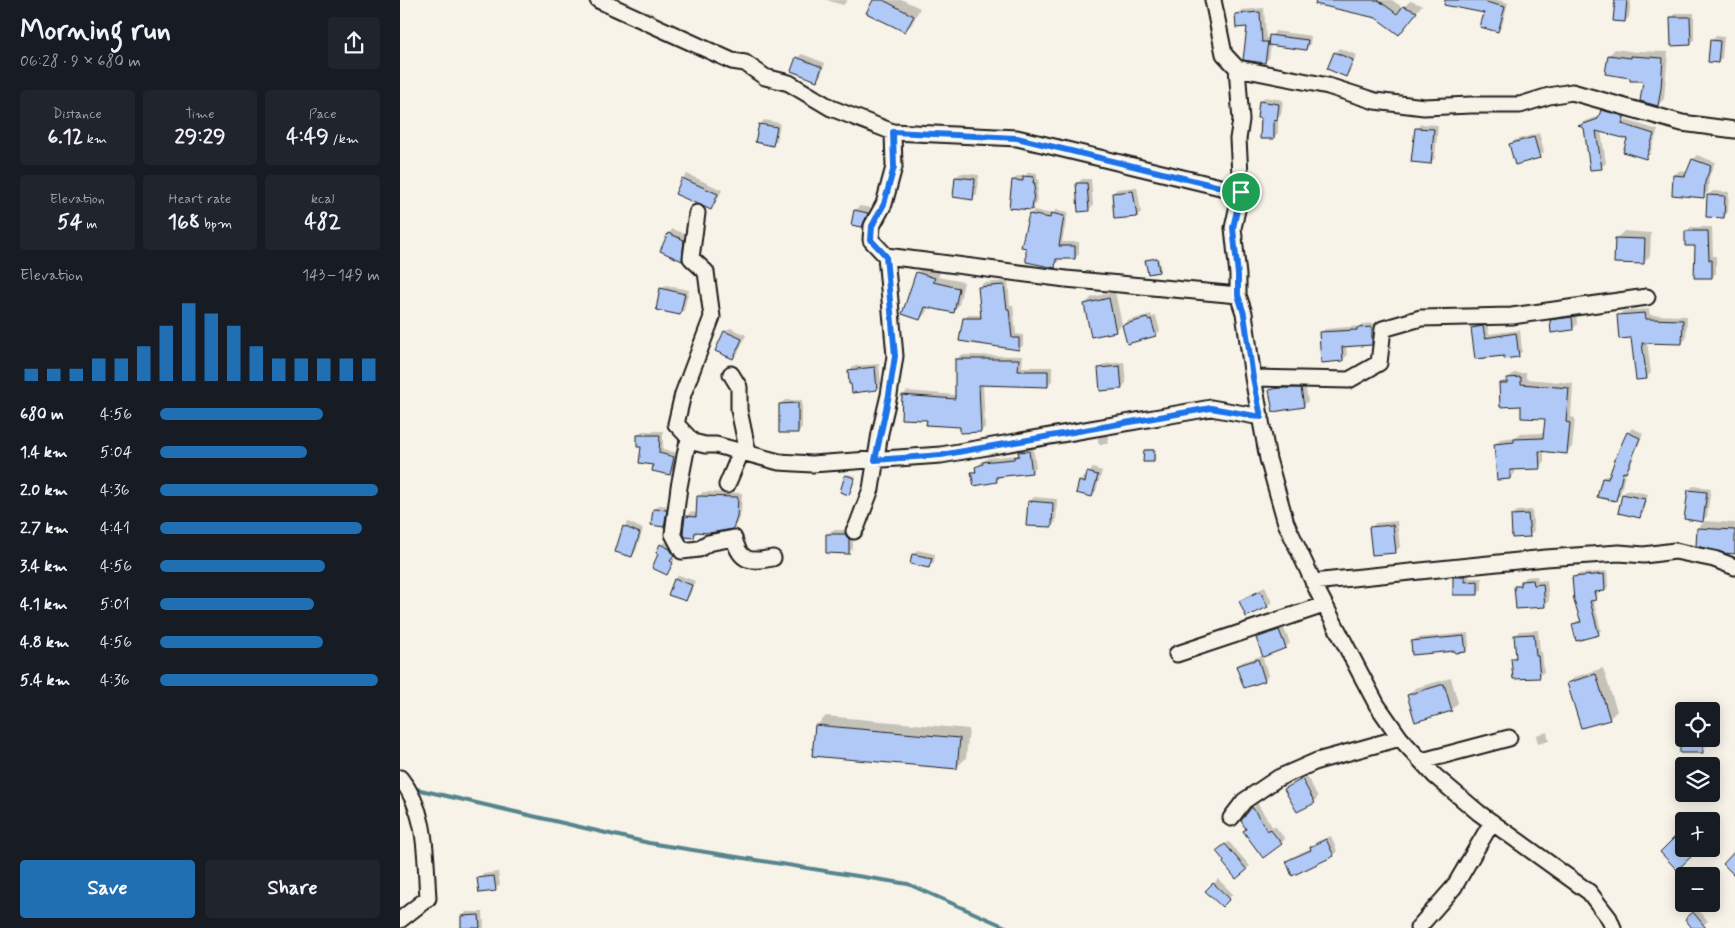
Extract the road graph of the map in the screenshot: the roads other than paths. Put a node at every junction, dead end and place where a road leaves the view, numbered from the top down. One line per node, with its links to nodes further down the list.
1 (598, 0): 5 (street)
2 (1213, 0): 3 (street)
3 (1237, 68): 4 (street); 6 (street)
4 (1735, 130)
5 (893, 132): 6 (street); 8 (street)
6 (1241, 192): 9 (street)
7 (697, 212): 14 (street)
8 (886, 256): 9 (street); 16 (street)
9 (1238, 295): 12 (street)
10 (1647, 297): 12 (street)
11 (731, 374): 15 (street)
12 (1253, 378): 13 (street)
13 (1261, 417): 16 (street); 21 (street)
14 (693, 442): 15 (street); 19 (street)
15 (744, 453): 16 (street); 17 (street)
16 (875, 460): 18 (street)
17 (727, 485)
18 (854, 530)
19 (773, 558)
20 (1735, 567): 21 (street)
21 (1313, 582): 22 (street)
22 (1324, 605): 23 (street); 24 (street)
23 (1177, 654)
24 (1400, 738): 26 (street); 28 (street)
25 (1509, 738): 26 (street)
26 (1422, 761): 29 (street)
27 (400, 778): 30 (street)
28 (1231, 818)
29 (1492, 822): 31 (street); 32 (street)
30 (400, 920)
31 (1418, 928)
32 (1613, 928)

